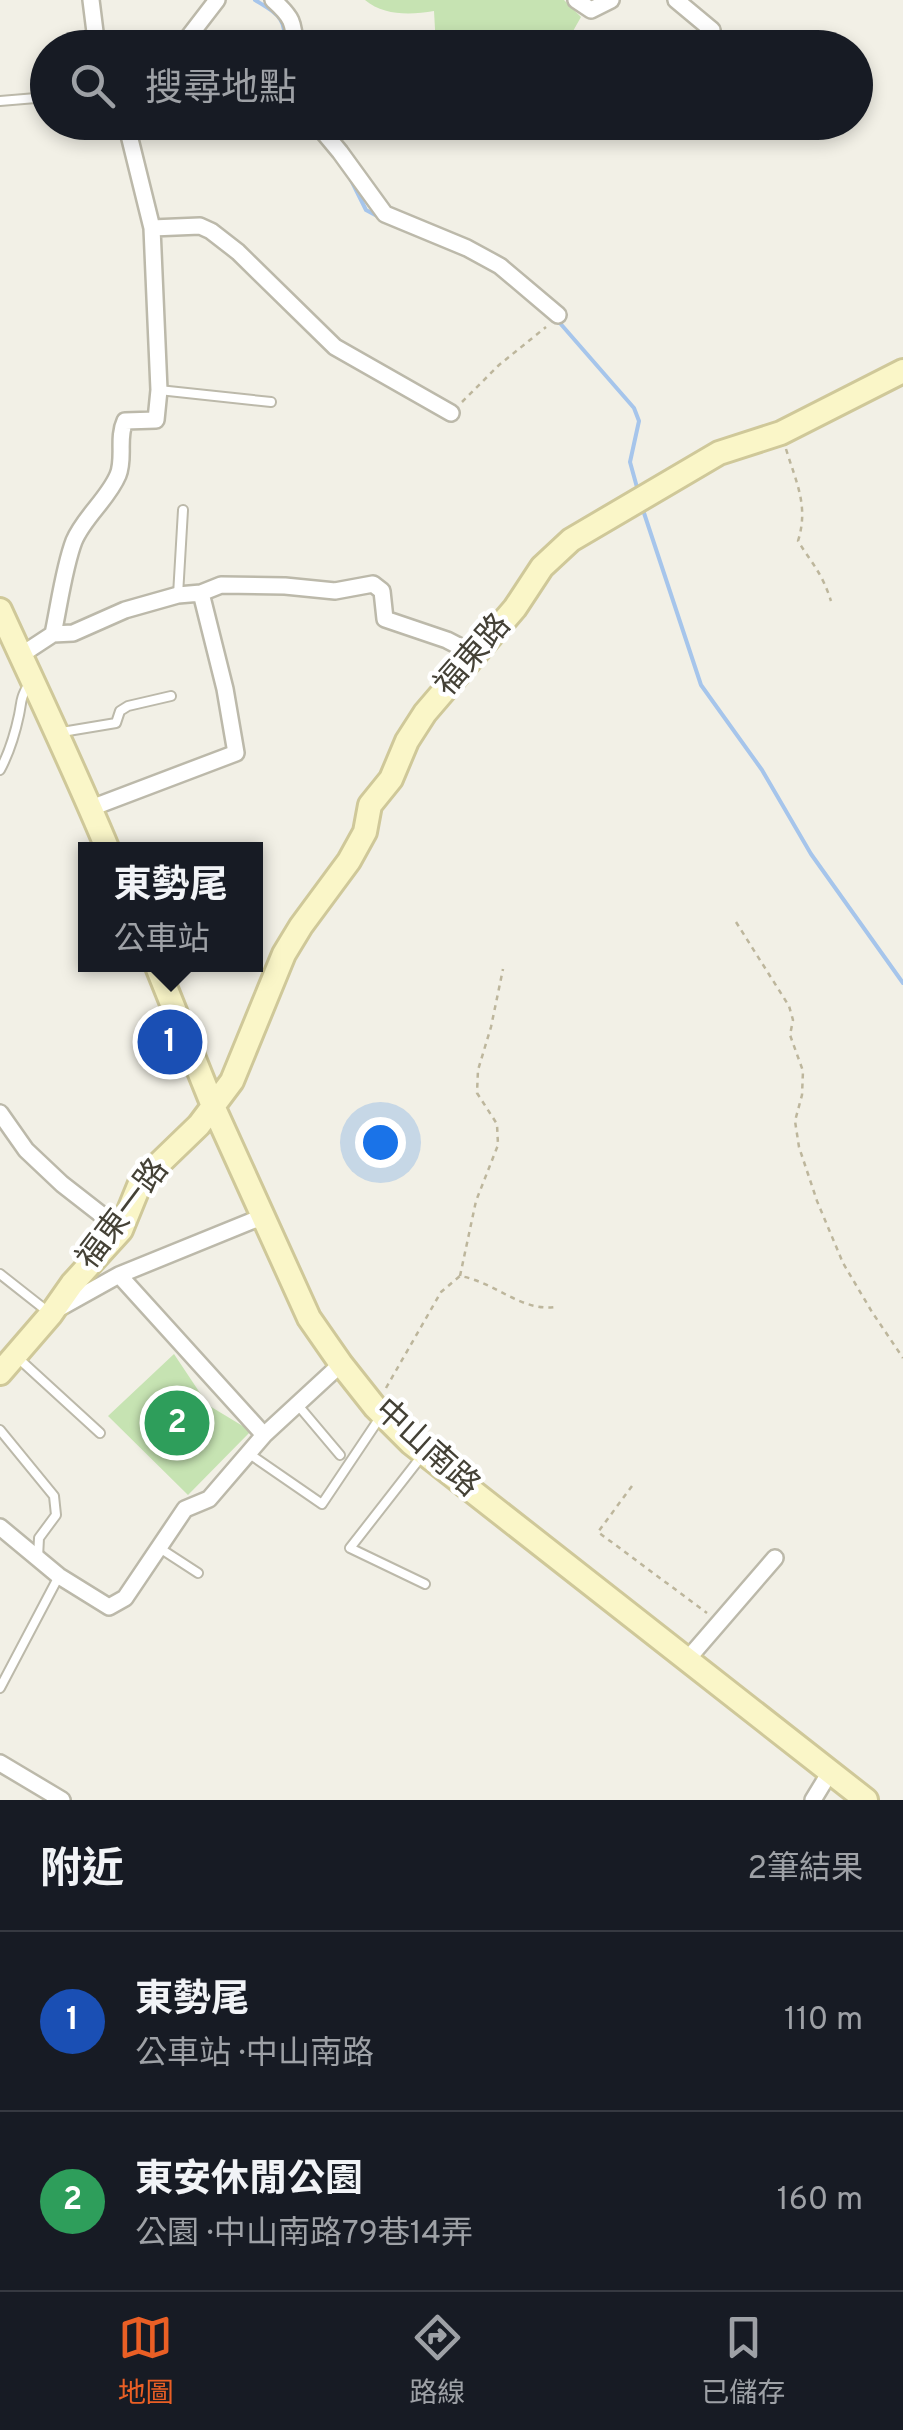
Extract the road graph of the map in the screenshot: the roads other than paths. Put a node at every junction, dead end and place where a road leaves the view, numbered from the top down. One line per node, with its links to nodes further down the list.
1 (91, 0): 7 (street)
2 (217, 0): 8 (street)
3 (274, 0): 9 (street)
4 (576, 0): 5 (street)
5 (611, 0)
6 (676, 0): 10 (street)
7 (95, 30)
8 (194, 30)
9 (294, 30)
10 (712, 30)
11 (30, 98): 12 (lane)
12 (0, 102)
13 (131, 140): 15 (street)
14 (330, 140): 16 (street)
15 (152, 228): 18 (street); 20 (street)
16 (558, 315)
17 (903, 372): 27 (street, 福東路)
18 (159, 390): 19 (lane); 25 (street)
19 (270, 402)
20 (450, 413)
21 (183, 510): 23 (lane)
22 (201, 593): 23 (street); 27 (street); 32 (street)
23 (178, 595): 25 (street)
24 (2, 618): 26 (street)
25 (54, 634): 26 (street)
26 (21, 655): 28 (street)
27 (476, 656): 35 (street, 福東路)
28 (30, 680): 30 (street); 31 (lane)
29 (171, 696): 30 (lane)
30 (58, 733): 32 (street)
31 (0, 770)
32 (91, 808): 33 (street)
33 (105, 842)
34 (159, 972): 35 (street, 中山南路)
35 (213, 1106): 37 (street, 中山南路); 38 (street, 福東一路)
36 (0, 1113): 38 (street)
37 (264, 1216): 40 (street); 43 (street, 中山南路)
38 (121, 1230): 41 (street, 福東一路)
39 (0, 1274): 41 (lane)
40 (119, 1275): 41 (street); 48 (street)
41 (50, 1314): 42 (street, 福東一路)
42 (5, 1364): 47 (lane)
43 (341, 1364): 44 (street); 45 (street, 中山南路)
44 (297, 1404): 48 (street); 51 (lane)
45 (378, 1410): 49 (lane); 50 (street, 中山南路)
46 (0, 1430): 54 (lane)
47 (100, 1433)
48 (264, 1435): 49 (street)
49 (248, 1453): 53 (street)
50 (424, 1453): 58 (lane); 59 (street, 中山南路)
51 (340, 1456)
52 (0, 1527): 54 (street)
53 (158, 1547): 56 (lane); 57 (street)
54 (38, 1558): 57 (street)
55 (776, 1558): 59 (street)
56 (198, 1573)
57 (60, 1576): 60 (lane)
58 (425, 1584)
59 (686, 1661): 62 (street, 中山南路)
60 (0, 1688)
61 (0, 1763): 63 (street)
62 (830, 1772): 64 (street); 65 (street, 中山南路)
63 (62, 1800)
64 (814, 1800)
65 (866, 1800)

